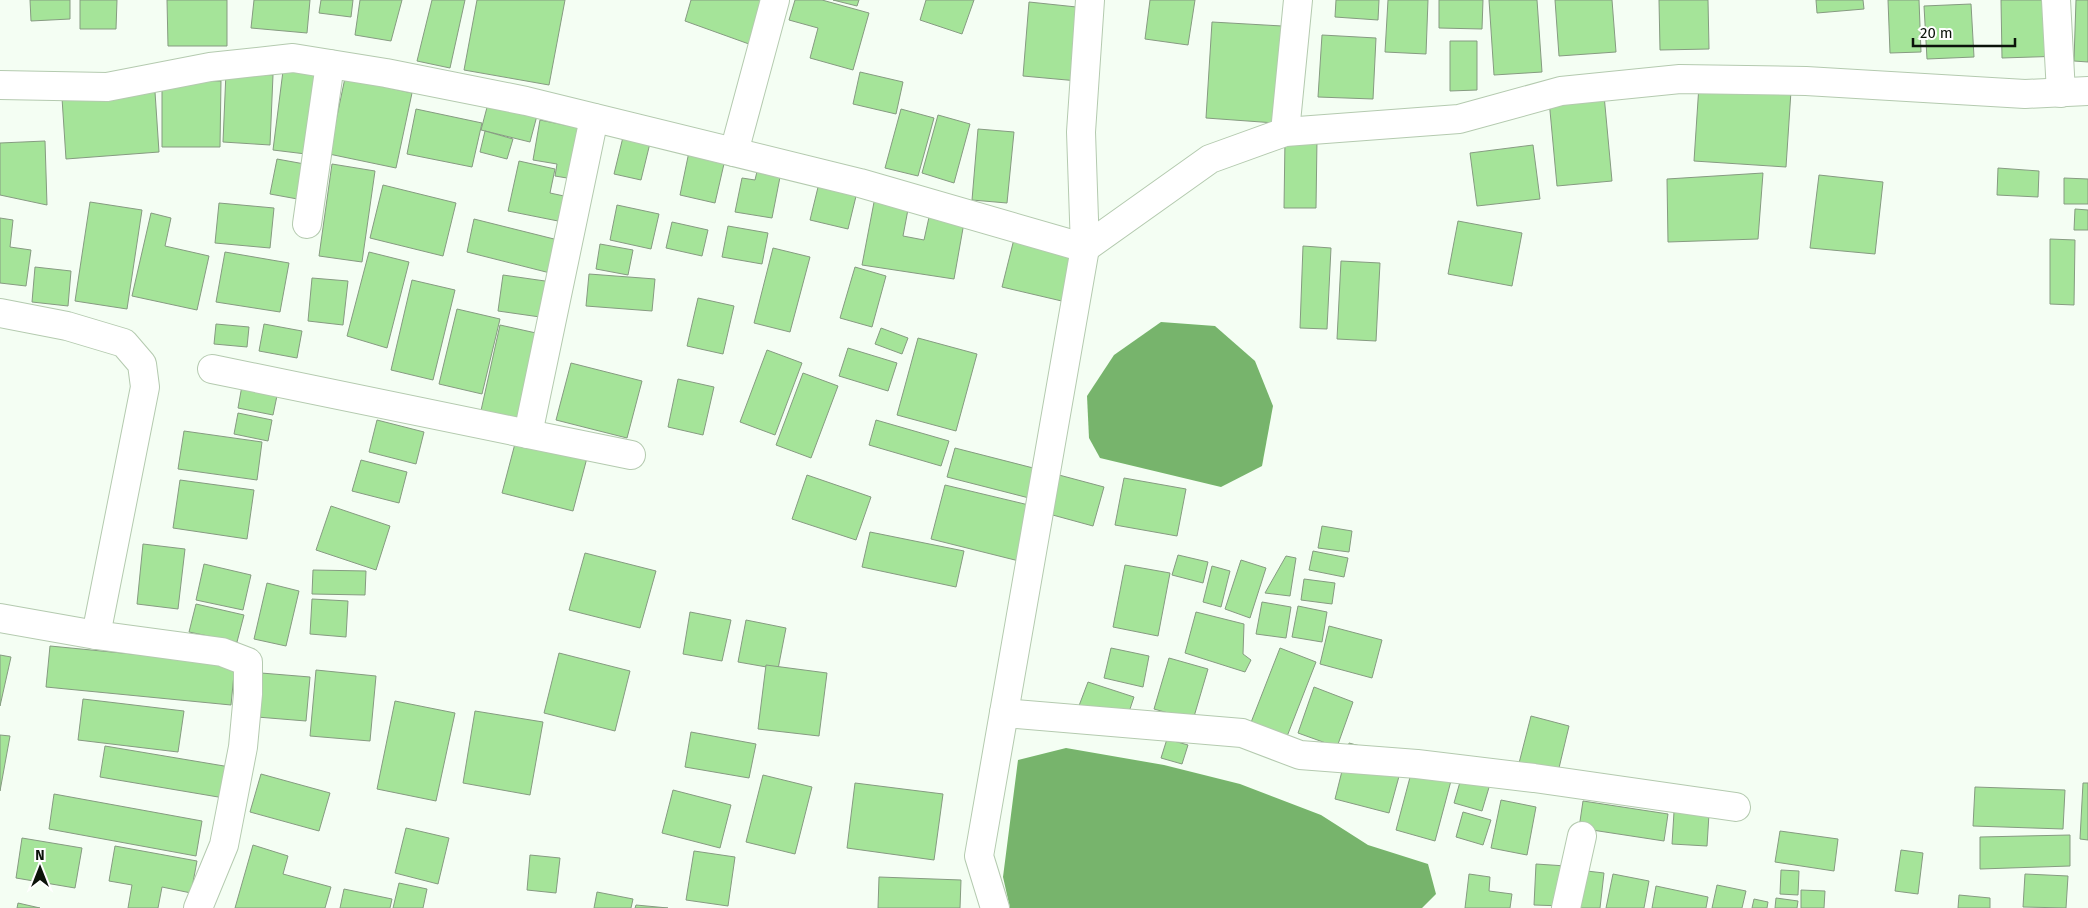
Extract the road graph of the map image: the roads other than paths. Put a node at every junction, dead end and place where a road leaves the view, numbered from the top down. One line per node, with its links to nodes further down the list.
1 (775, 0): 11 (street)
2 (1090, 0): 13 (street)
3 (1298, 0): 10 (street)
4 (2056, 0): 8 (street)
5 (330, 64): 6 (street); 9 (street); 12 (street)
6 (0, 85)
7 (2088, 91): 8 (street)
8 (2061, 93): 10 (street)
9 (594, 118): 11 (street); 16 (street)
10 (1285, 132): 13 (street)
11 (734, 152): 13 (street)
12 (307, 224)
13 (1085, 248): 20 (street)
14 (0, 314): 19 (street)
15 (212, 369): 16 (street)
16 (528, 434): 17 (street)
17 (631, 455)
18 (0, 618): 19 (street)
19 (96, 635): 23 (street)
20 (1004, 712): 21 (street); 24 (street)
21 (1736, 807)
22 (1582, 836): 25 (street)
23 (198, 908)
24 (995, 908)
25 (1566, 908)

